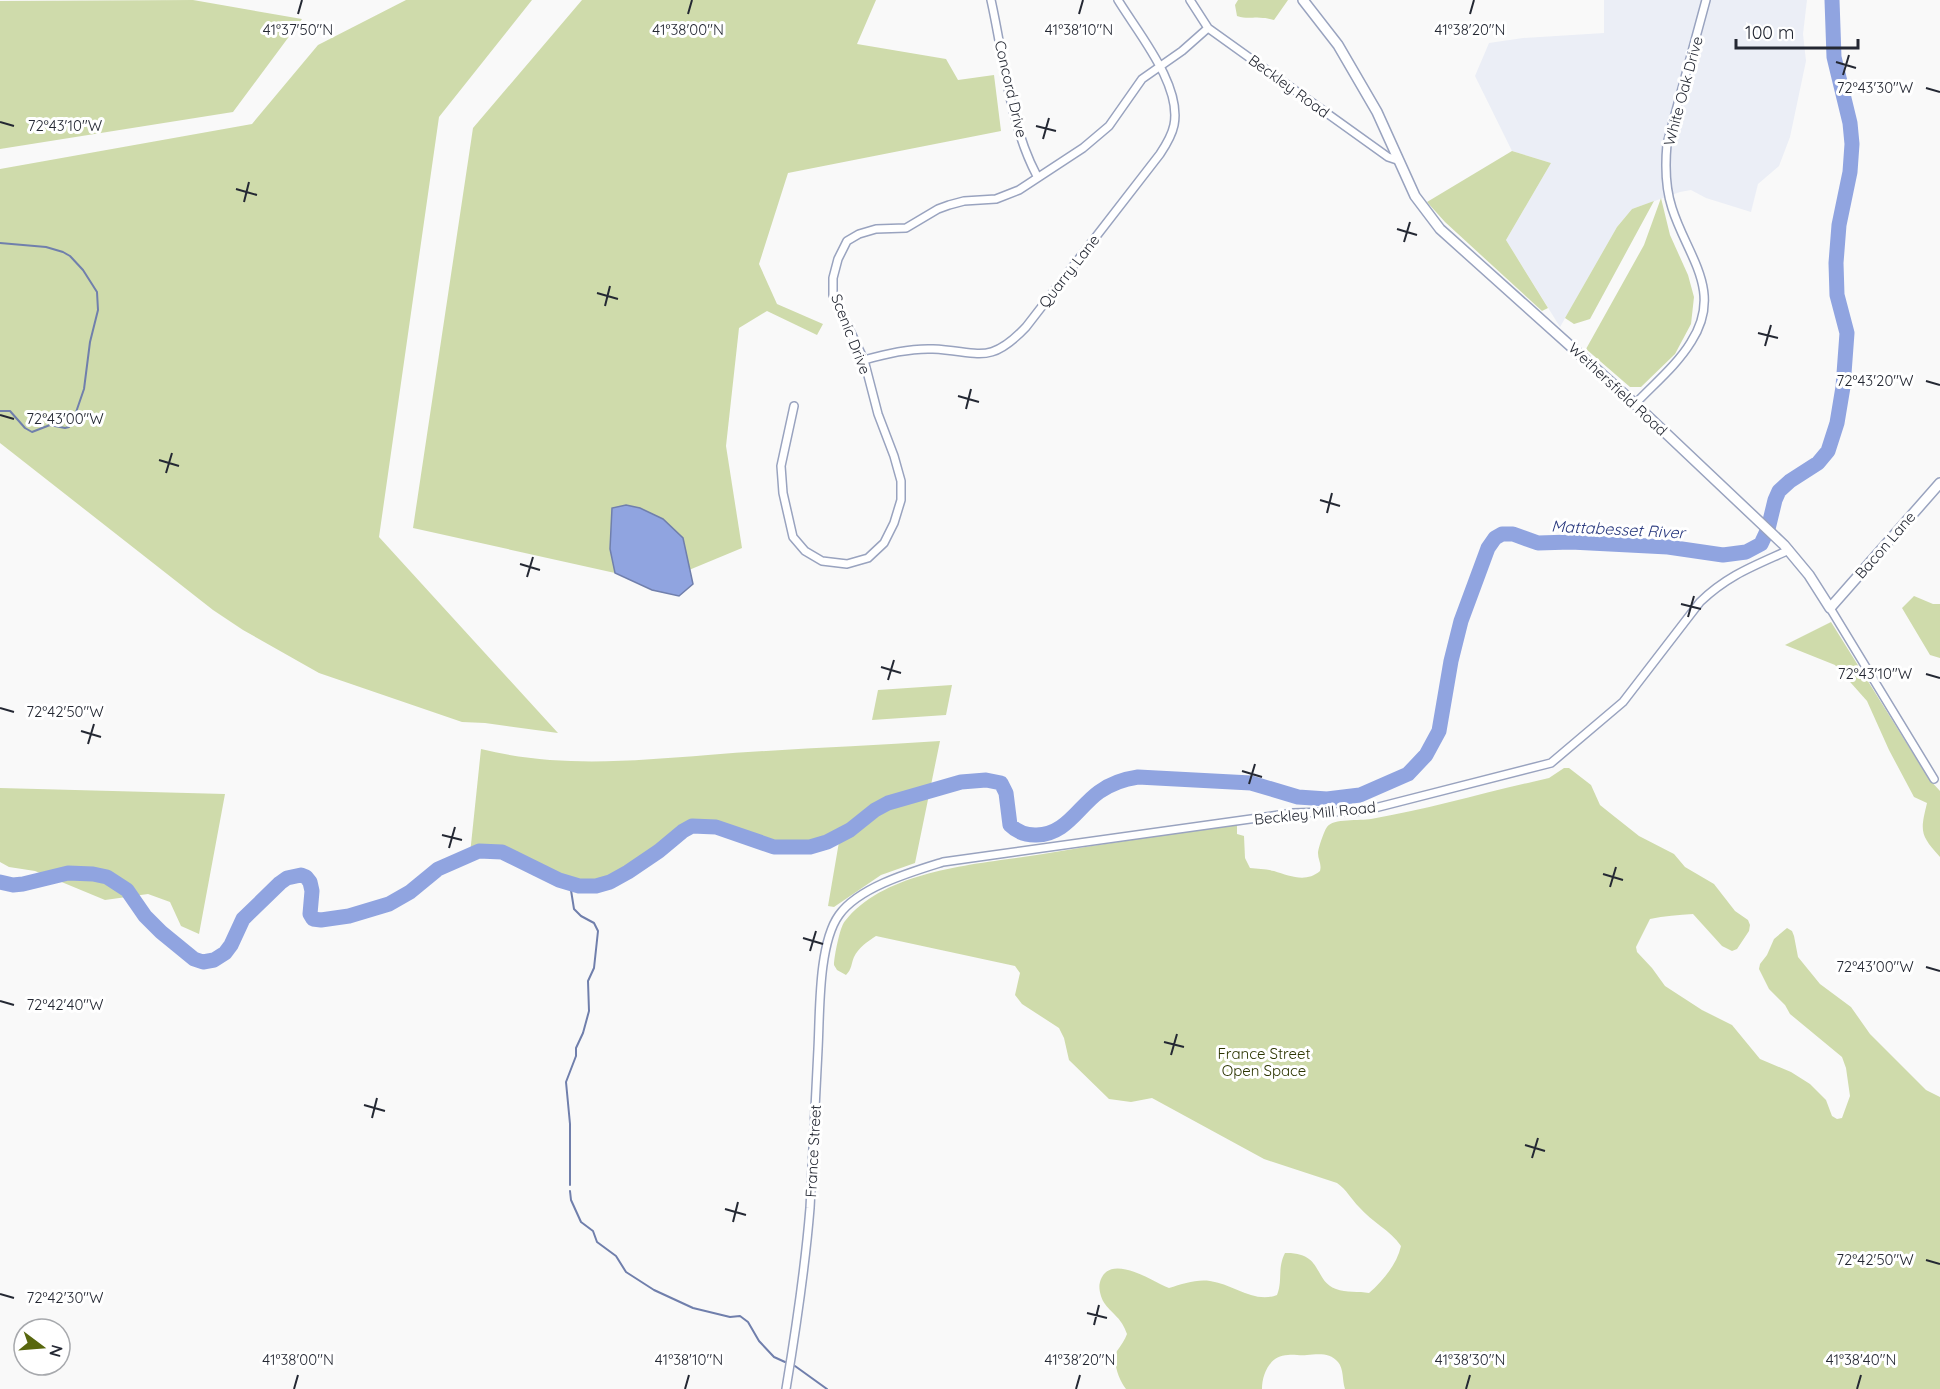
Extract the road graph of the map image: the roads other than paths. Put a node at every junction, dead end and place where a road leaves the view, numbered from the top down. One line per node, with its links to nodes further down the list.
1 (991, 0): 9 (street, Concord Drive)
2 (1118, 0): 7 (street)
3 (1190, 0): 6 (street, Beckley Road)
4 (1303, 0): 8 (street, Wethersfield Road)
5 (1706, 0): 11 (street, White Oak Drive)
6 (1208, 28): 7 (street, Scenic Drive); 8 (street, Beckley Road)
7 (1160, 66): 9 (street, Scenic Drive); 10 (street, Quarry Lane)
8 (1397, 160): 11 (street, Wethersfield Road)
9 (1037, 176): 10 (street, Scenic Drive)
10 (864, 360): 12 (street, Scenic Drive)
11 (1635, 404): 14 (street, Wethersfield Road)
12 (794, 406)
13 (1940, 483): 15 (street, Bacon Lane)
14 (1789, 550): 15 (street, Wethersfield Road); 17 (street, Beckley Mill Road)
15 (1830, 608): 16 (street, Wethersfield Road)
16 (1934, 779)
17 (839, 915): 18 (street, France Street)
18 (786, 1389)

